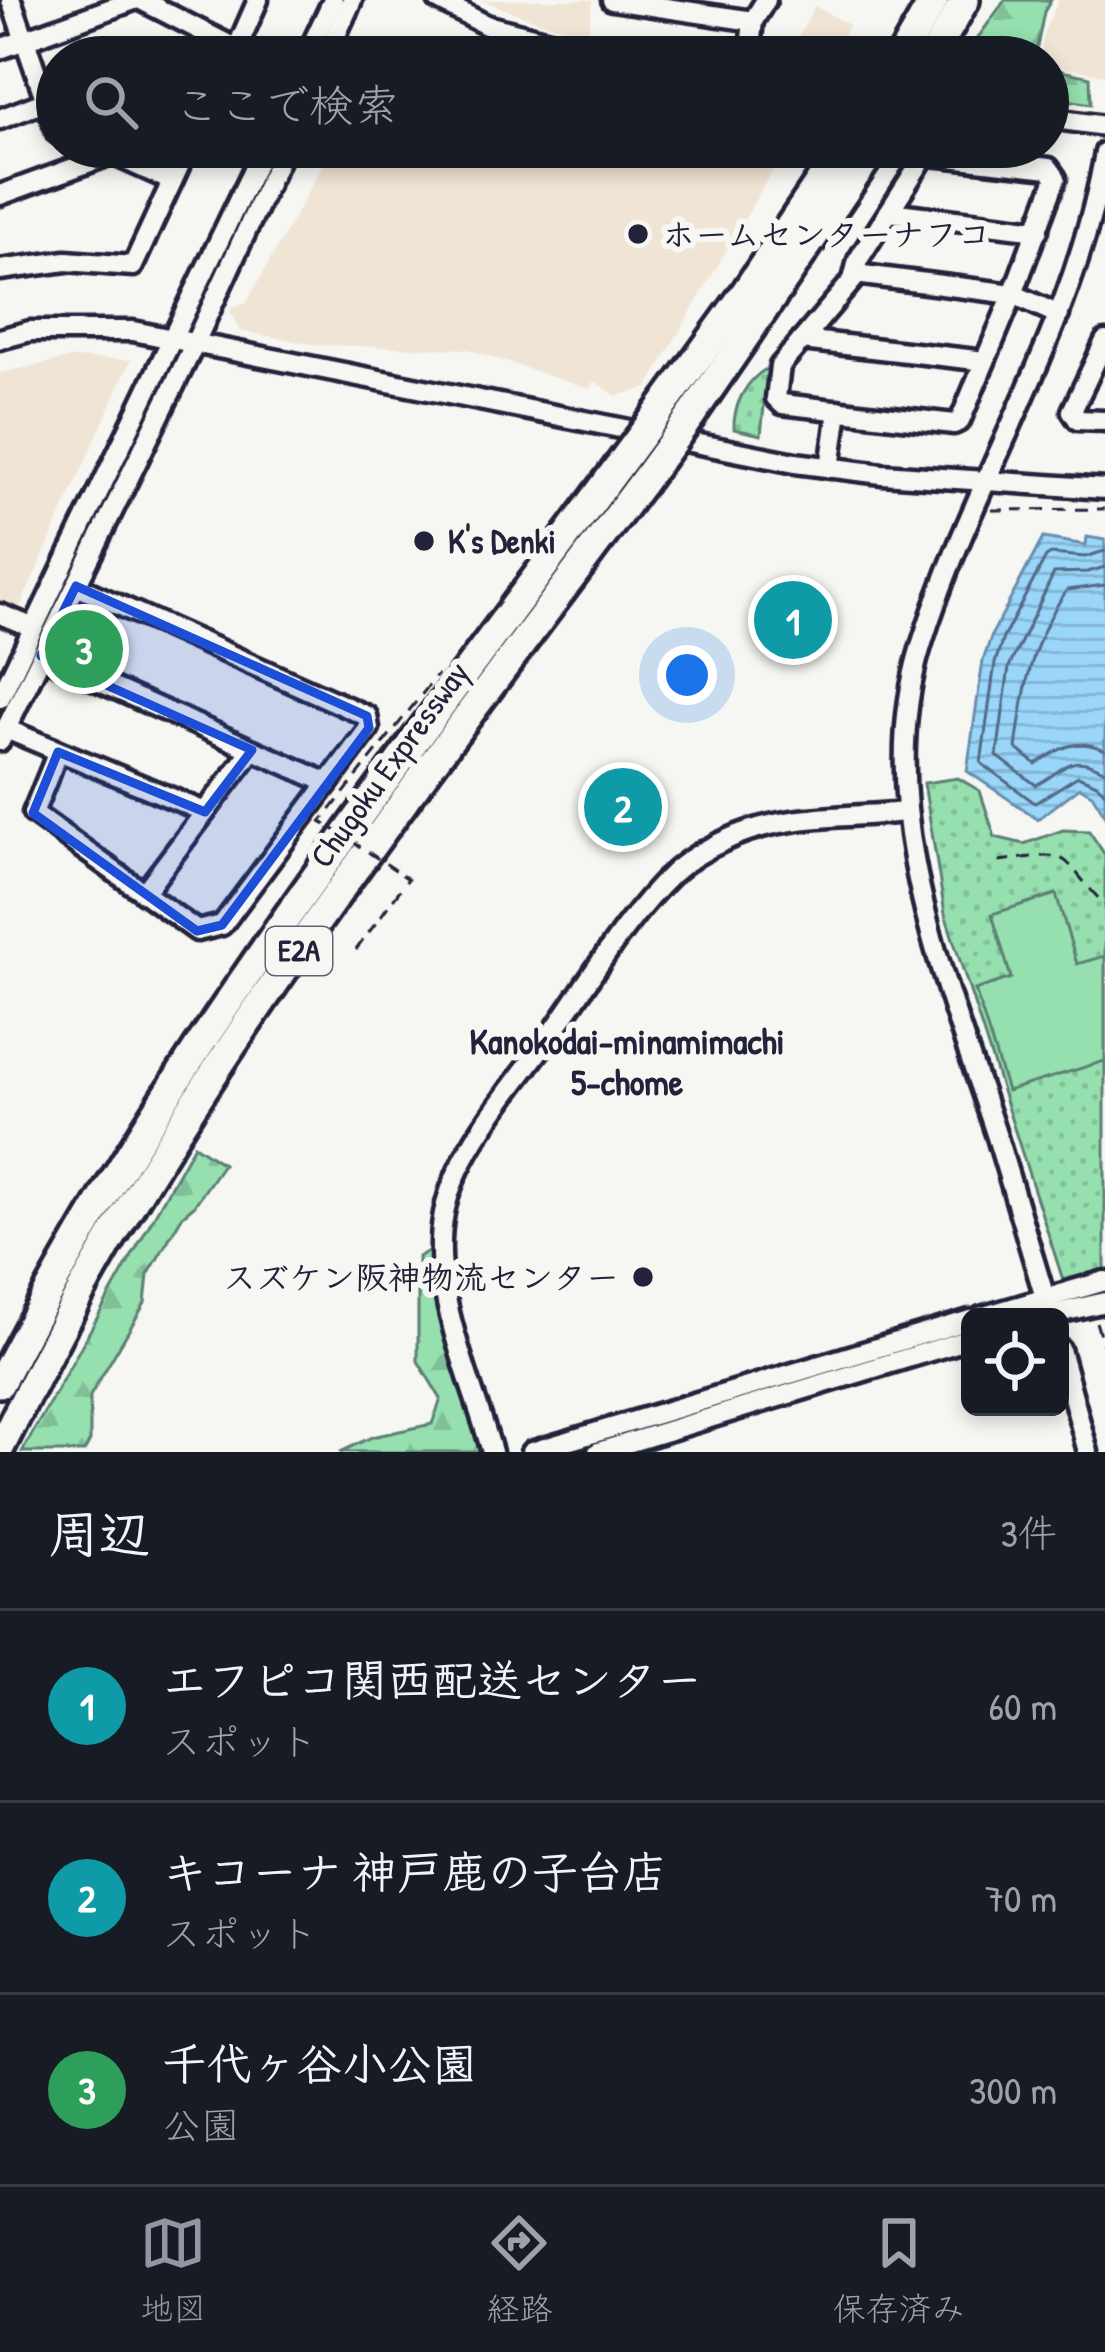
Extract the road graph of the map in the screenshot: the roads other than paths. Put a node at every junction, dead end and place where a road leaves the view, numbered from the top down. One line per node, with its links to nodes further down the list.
1 (11, 0): 21 (street)
2 (138, 0): 13 (street); 21 (street)
3 (258, 0): 14 (street)
4 (333, 0): 15 (street)
5 (352, 0): 16 (street)
6 (437, 0): 17 (street)
7 (612, 0): 11 (street)
8 (766, 0): 12 (street)
9 (934, 0): 19 (highway)
10 (965, 0): 20 (highway)
11 (678, 5): 12 (street)
12 (752, 21): 18 (street)
13 (204, 36)
14 (242, 36)
15 (316, 36)
16 (336, 36)
17 (529, 36)
18 (751, 36)
19 (913, 36)
20 (944, 36)
21 (26, 39): 22 (street); 23 (street)
22 (0, 49)
23 (36, 63)
24 (36, 105): 25 (street)
25 (0, 119)
26 (1069, 121): 27 (street)
27 (1105, 126)
28 (1105, 152): 45 (street)
29 (143, 168): 38 (street)
30 (178, 168): 38 (street)
31 (254, 168): 47 (street)
32 (275, 168): 49 (street)
33 (829, 168): 52 (highway, Chugoku Expressway / E2A)
34 (859, 168): 52 (highway, Chugoku Expressway / E2A)
35 (918, 168): 40 (street)
36 (1049, 168): 41 (street)
37 (70, 169): 39 (street)
38 (172, 181): 42 (street)
39 (0, 195)
40 (889, 212): 41 (street); 43 (street)
41 (1038, 230): 44 (street)
42 (0, 270)
43 (855, 274): 44 (street); 48 (street)
44 (1013, 294): 45 (street); 51 (street)
45 (1059, 315): 57 (street)
46 (0, 339): 47 (street)
47 (172, 340): 49 (street); 61 (street)
48 (802, 340): 51 (street); 53 (street)
49 (194, 345): 55 (street); 59 (street)
50 (1103, 349): 54 (street)
51 (985, 361): 53 (street)
52 (678, 409): 56 (highway, Chugoku Expressway / E2A, bridge)
53 (838, 410): 55 (street)
54 (1105, 421)
55 (830, 468): 57 (street)
56 (630, 475): 79 (highway, Chugoku Expressway / E2A); 80 (highway, Chugoku Expressway / E2A)
57 (985, 480): 58 (street); 69 (street)
58 (1105, 489)
59 (76, 586): 62 (street); 67 (street)
60 (0, 614): 61 (street)
61 (32, 627): 63 (street)
62 (41, 656): 64 (street); 65 (street)
63 (0, 698)
64 (3, 735): 66 (street)
65 (252, 749): 67 (street); 68 (street)
66 (58, 752): 68 (street); 70 (street)
67 (328, 783): 70 (street)
68 (205, 812): 70 (street)
69 (905, 812): 73 (street); 81 (street)
70 (145, 893)
71 (1105, 1281): 74 (street)
72 (1105, 1302): 75 (street)
73 (1046, 1308)
74 (1054, 1308)
75 (1069, 1308)
76 (961, 1323): 82 (street)
77 (961, 1342): 83 (street)
78 (1069, 1382): 84 (street)
79 (0, 1383)
80 (0, 1448)
81 (492, 1452)
82 (531, 1452)
83 (598, 1452)
84 (1088, 1452)

